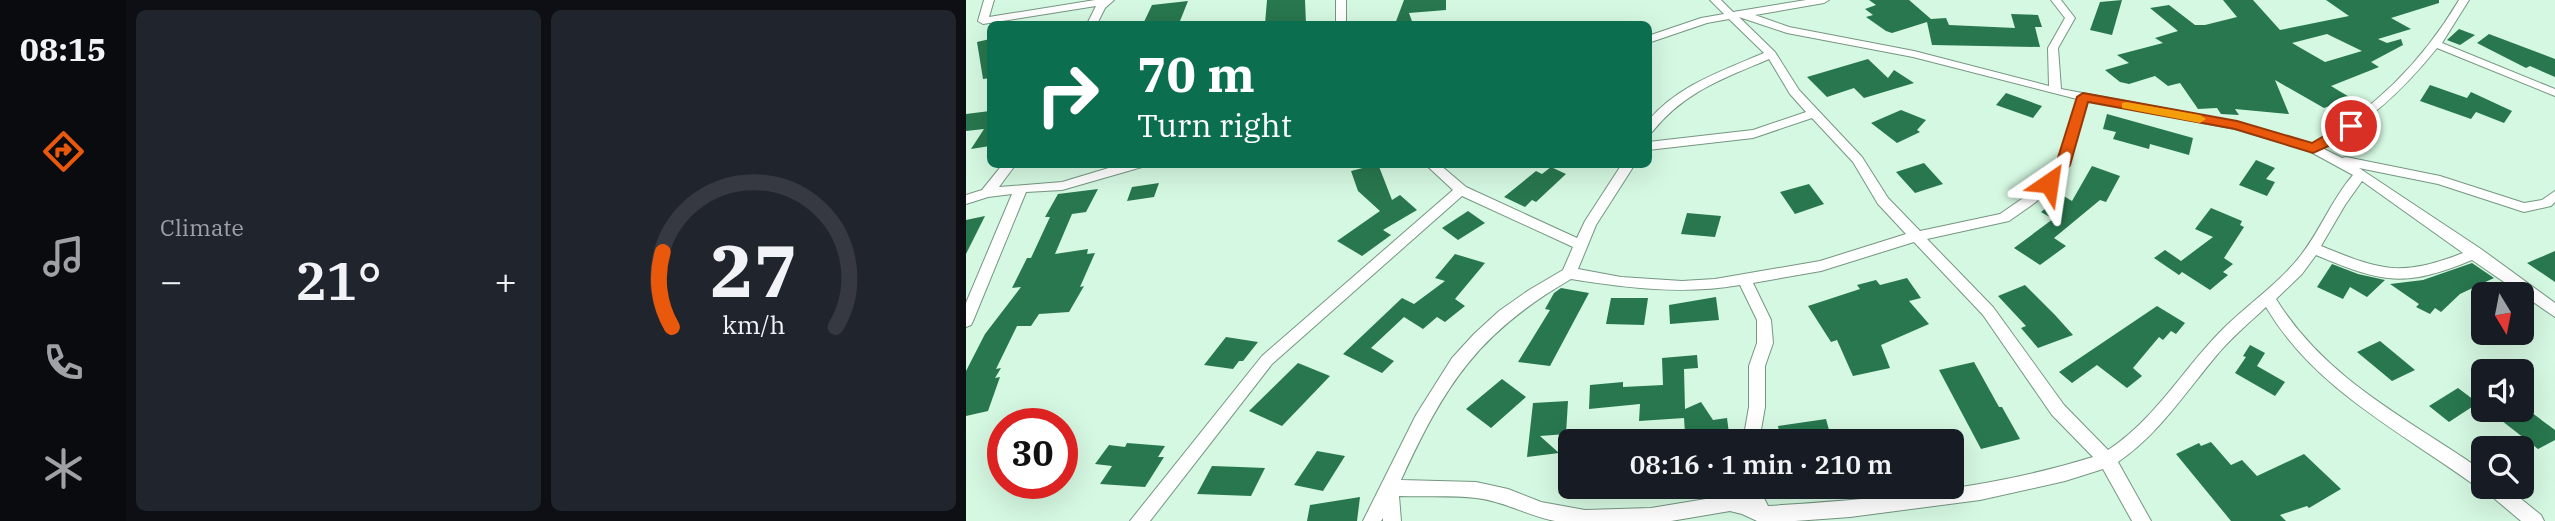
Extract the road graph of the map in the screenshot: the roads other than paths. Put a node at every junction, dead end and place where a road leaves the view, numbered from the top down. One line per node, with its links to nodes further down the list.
1 (989, 0): 2 (street)
2 (1108, 0): 9 (street)
3 (1341, 0): 10 (street)
4 (1715, 0): 8 (street)
5 (1824, 0): 8 (street)
6 (2056, 0): 14 (street)
7 (2464, 0): 12 (street)
8 (1736, 14): 11 (street); 13 (street); 14 (street)
9 (1093, 21)
10 (1341, 21)
11 (1652, 39)
12 (2433, 43): 15 (street); 20 (street)
13 (1771, 54): 17 (street); 18 (street)
14 (2055, 91): 16 (street)
15 (2555, 93)
16 (2083, 97): 20 (street); 32 (street)
17 (1812, 114): 19 (street); 32 (street)
18 (1652, 125)
19 (1652, 146)
20 (2313, 148): 21 (street)
21 (2338, 160): 26 (street); 30 (street)
22 (1007, 168): 29 (street)
23 (1124, 168): 27 (street)
24 (1436, 168): 28 (street)
25 (1626, 168): 33 (street)
26 (2361, 174): 34 (street); 35 (street)
27 (1021, 188): 29 (street); 40 (street)
28 (1461, 190): 33 (street); 48 (street)
29 (987, 193): 31 (street)
30 (2555, 195)
31 (966, 201)
32 (1918, 238): 37 (street); 42 (street)
33 (1580, 245): 36 (street)
34 (2312, 248): 35 (street); 38 (street)
35 (2476, 253): 39 (street)
36 (1569, 273): 37 (street); 44 (street)
37 (1744, 279): 41 (street)
38 (2269, 299): 42 (street); 43 (street)
39 (2555, 311)
40 (966, 321)
41 (1753, 429)
42 (2107, 460): 47 (street); 51 (street)
43 (2471, 473)
44 (1389, 488): 47 (street); 49 (street); 50 (street)
45 (1756, 499): 47 (street)
46 (2507, 499): 52 (street)
47 (1766, 518)
48 (1139, 521)
49 (1372, 521)
50 (1392, 521)
51 (2142, 521)
52 (2535, 521)

